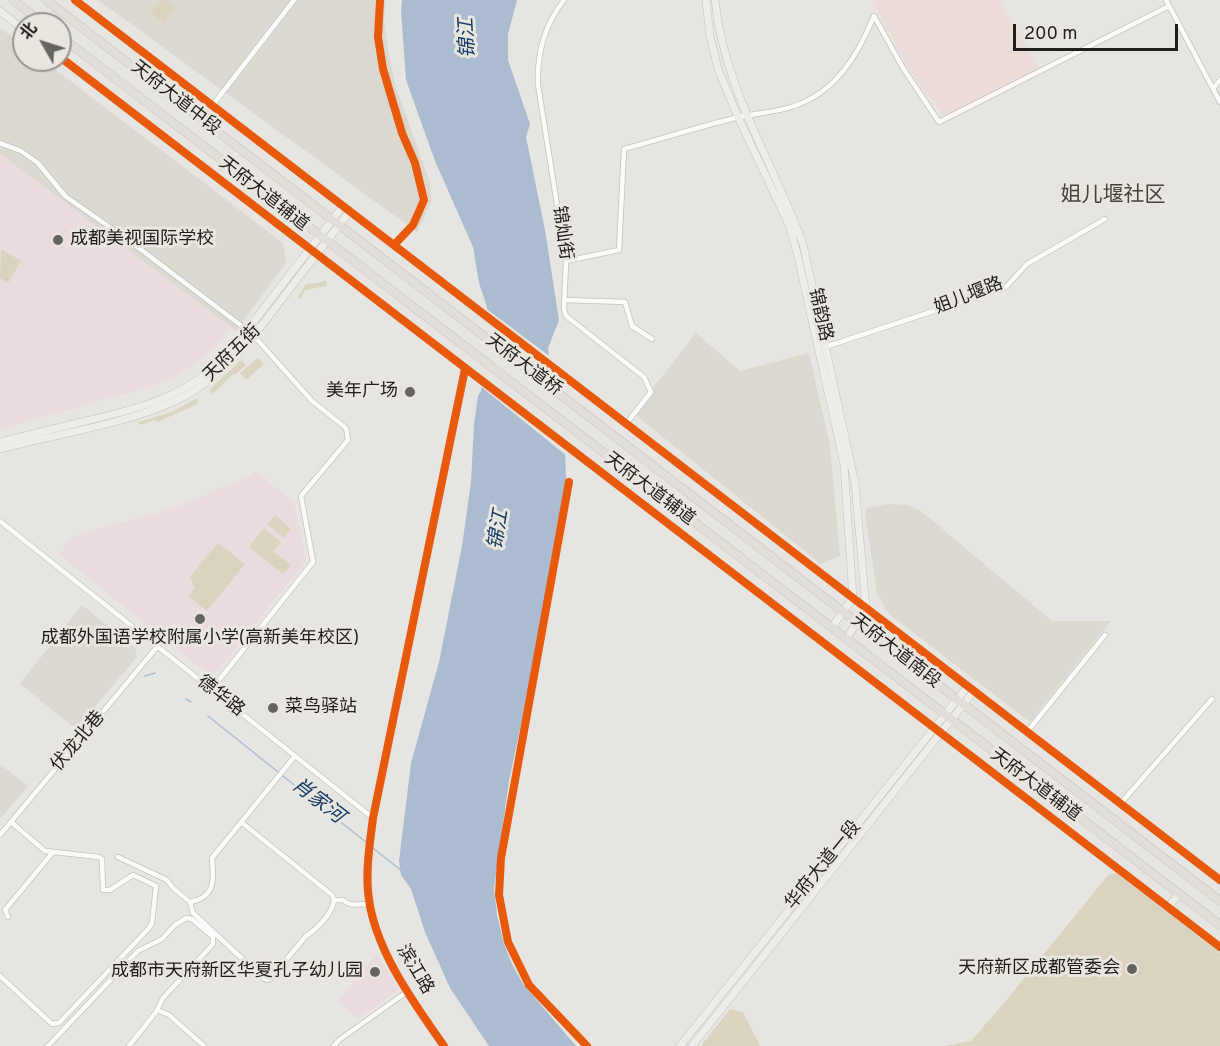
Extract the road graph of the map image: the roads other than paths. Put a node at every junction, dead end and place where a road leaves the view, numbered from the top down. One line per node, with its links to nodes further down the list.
1 (13, 0): 12 (main road)
2 (46, 0): 26 (main road, 天府大道中段)
3 (75, 0): 19 (street, 天府大道辅道)
4 (294, 0): 19 (street)
5 (380, 0): 28 (street)
6 (564, 0): 31 (street, 锦灿街)
7 (706, 0): 21 (street, 锦韵路)
8 (715, 0): 20 (street, 锦韵路)
9 (1166, 0): 10 (street)
10 (1169, 6): 17 (street); 20 (street)
11 (0, 11): 13 (street)
12 (28, 12)
13 (12, 20)
14 (72, 45): 27 (main road, 天府大道中段)
15 (72, 66): 29 (street, 天府大道辅道)
16 (1220, 81): 17 (street)
17 (1213, 89): 18 (street)
18 (1220, 102)
19 (212, 106): 23 (street, 天府大道辅道)
20 (747, 116): 21 (street); 37 (street, 锦韵路)
21 (738, 117): 31 (street); 37 (street, 锦韵路)
22 (0, 143): 33 (street)
23 (343, 206): 24 (street, 天府大道辅道); 26 (street, 天府五街)
24 (350, 212): 26 (street, 天府五街); 28 (street, 天府大道辅道)
25 (1105, 219): 37 (street, 姐儿堰路)
26 (336, 223): 27 (street, 天府五街); 34 (main road, 天府大道中段)
27 (323, 238): 29 (street, 天府五街); 30 (street, 天府五街); 38 (main road, 天府大道中段)
28 (394, 245): 41 (street, 天府大道辅道)
29 (309, 249): 30 (street, 天府大道辅道); 33 (street, 天府五街)
30 (316, 255): 35 (street, 天府五街); 39 (street, 天府大道辅道)
31 (566, 261): 32 (street, 锦灿街)
32 (566, 300): 36 (street); 41 (street, 锦灿街)
33 (247, 330): 42 (street, 天府五街)
34 (475, 330): 40 (main road, 天府大道桥)
35 (254, 336): 43 (street, 天府五街); 54 (street)
36 (652, 339)
37 (823, 348): 45 (street, 锦韵路); 46 (street, 锦韵路)
38 (475, 355): 49 (main road, 天府大道南段)
39 (465, 369): 59 (street, 天府大道辅道); 64 (street)
40 (571, 403): 47 (main road, 天府大道南段)
41 (626, 424): 45 (street, 天府大道辅道)
42 (0, 442)
43 (0, 449)
44 (0, 521): 52 (street, 德华路)
45 (853, 598): 46 (street, 天府大道辅道); 47 (street)
46 (866, 608): 48 (street); 53 (street, 天府大道辅道)
47 (843, 612): 48 (main road, 天府大道南段); 49 (street)
48 (858, 623): 51 (street); 57 (main road, 天府大道南段)
49 (832, 627): 51 (main road, 天府大道南段)
50 (1105, 635): 60 (street)
51 (847, 638): 58 (main road, 天府大道南段)
52 (157, 647): 54 (street, 德华路); 65 (street, 伏龙北巷)
53 (968, 686): 55 (street, 天府大道辅道); 57 (street)
54 (211, 690): 62 (street, 德华路)
55 (974, 691): 57 (street); 60 (street, 天府大道辅道)
56 (1212, 699): 63 (street)
57 (960, 702): 58 (street); 74 (main road, 天府大道南段)
58 (948, 716): 59 (street, 华府大道一段); 61 (street); 73 (main road, 天府大道南段)
59 (934, 728): 61 (street, 天府大道辅道); 90 (street, 华府大道一段)
60 (1027, 732): 63 (street, 天府大道辅道)
61 (941, 733): 78 (street, 天府大道辅道); 91 (street)
62 (295, 756): 64 (street, 德华路); 66 (street)
63 (1121, 804): 72 (street, 天府大道辅道)
64 (373, 818): 77 (street)
65 (11, 822): 67 (street, 伏龙北巷); 68 (street)
66 (241, 822): 75 (street); 76 (street)
67 (0, 836)
68 (45, 851): 69 (street); 71 (street)
69 (53, 852): 71 (street); 82 (street)
70 (118, 857): 76 (street)
71 (48, 858): 79 (street)
72 (1220, 880)
73 (1179, 894): 78 (street); 80 (main road, 天府大道南段)
74 (1218, 898)
75 (334, 900): 76 (street); 77 (street)
76 (190, 902)
77 (369, 904): 83 (street, 滨江路)
78 (1168, 907): 81 (street, 天府大道辅道)
79 (8, 917)
80 (1220, 925)
81 (1220, 947)
82 (0, 976)
83 (408, 991): 88 (street); 89 (street, 滨江路)
84 (157, 1010): 85 (street); 86 (street); 87 (street)
85 (48, 1046)
86 (129, 1046)
87 (204, 1046)
88 (334, 1046)
89 (444, 1046)
90 (680, 1046)
91 (692, 1046)

